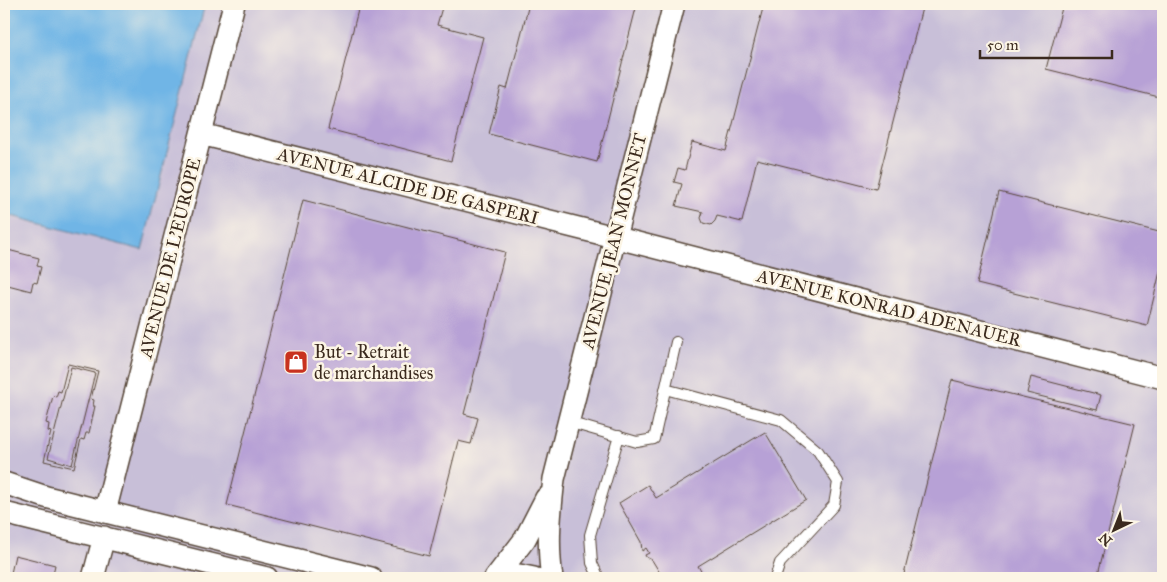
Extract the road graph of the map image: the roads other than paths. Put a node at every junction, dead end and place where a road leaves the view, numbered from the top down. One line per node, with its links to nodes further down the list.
1 (234, 4): 3 (street, AVENUE DE L'EUROPE)
2 (674, 4): 4 (street, AVENUE JEAN MONNET)
3 (201, 134): 4 (street, AVENUE ALCIDE DE GASPERI); 12 (street, AVENUE DE L'EUROPE)
4 (615, 238): 6 (street, AVENUE KONRAD ADENAUER); 8 (street, AVENUE JEAN MONNET)
5 (676, 342): 7 (lane)
6 (1163, 378)
7 (665, 389): 9 (lane); 23 (lane)
8 (568, 422): 9 (lane); 10 (street, AVENUE JEAN MONNET)
9 (619, 436): 22 (lane)
10 (554, 479): 18 (street, AVENUE JEAN MONNET); 21 (street, AVENUE JEAN MONNET)
11 (4, 483): 12 (street)
12 (105, 512): 17 (street)
13 (4, 513): 14 (street)
14 (104, 537): 15 (street); 16 (street)
15 (93, 578)
16 (268, 578)
17 (371, 578)
18 (495, 578)
19 (500, 578): 20 (street)
20 (534, 578)
21 (552, 578)
22 (599, 578)
23 (776, 578)

